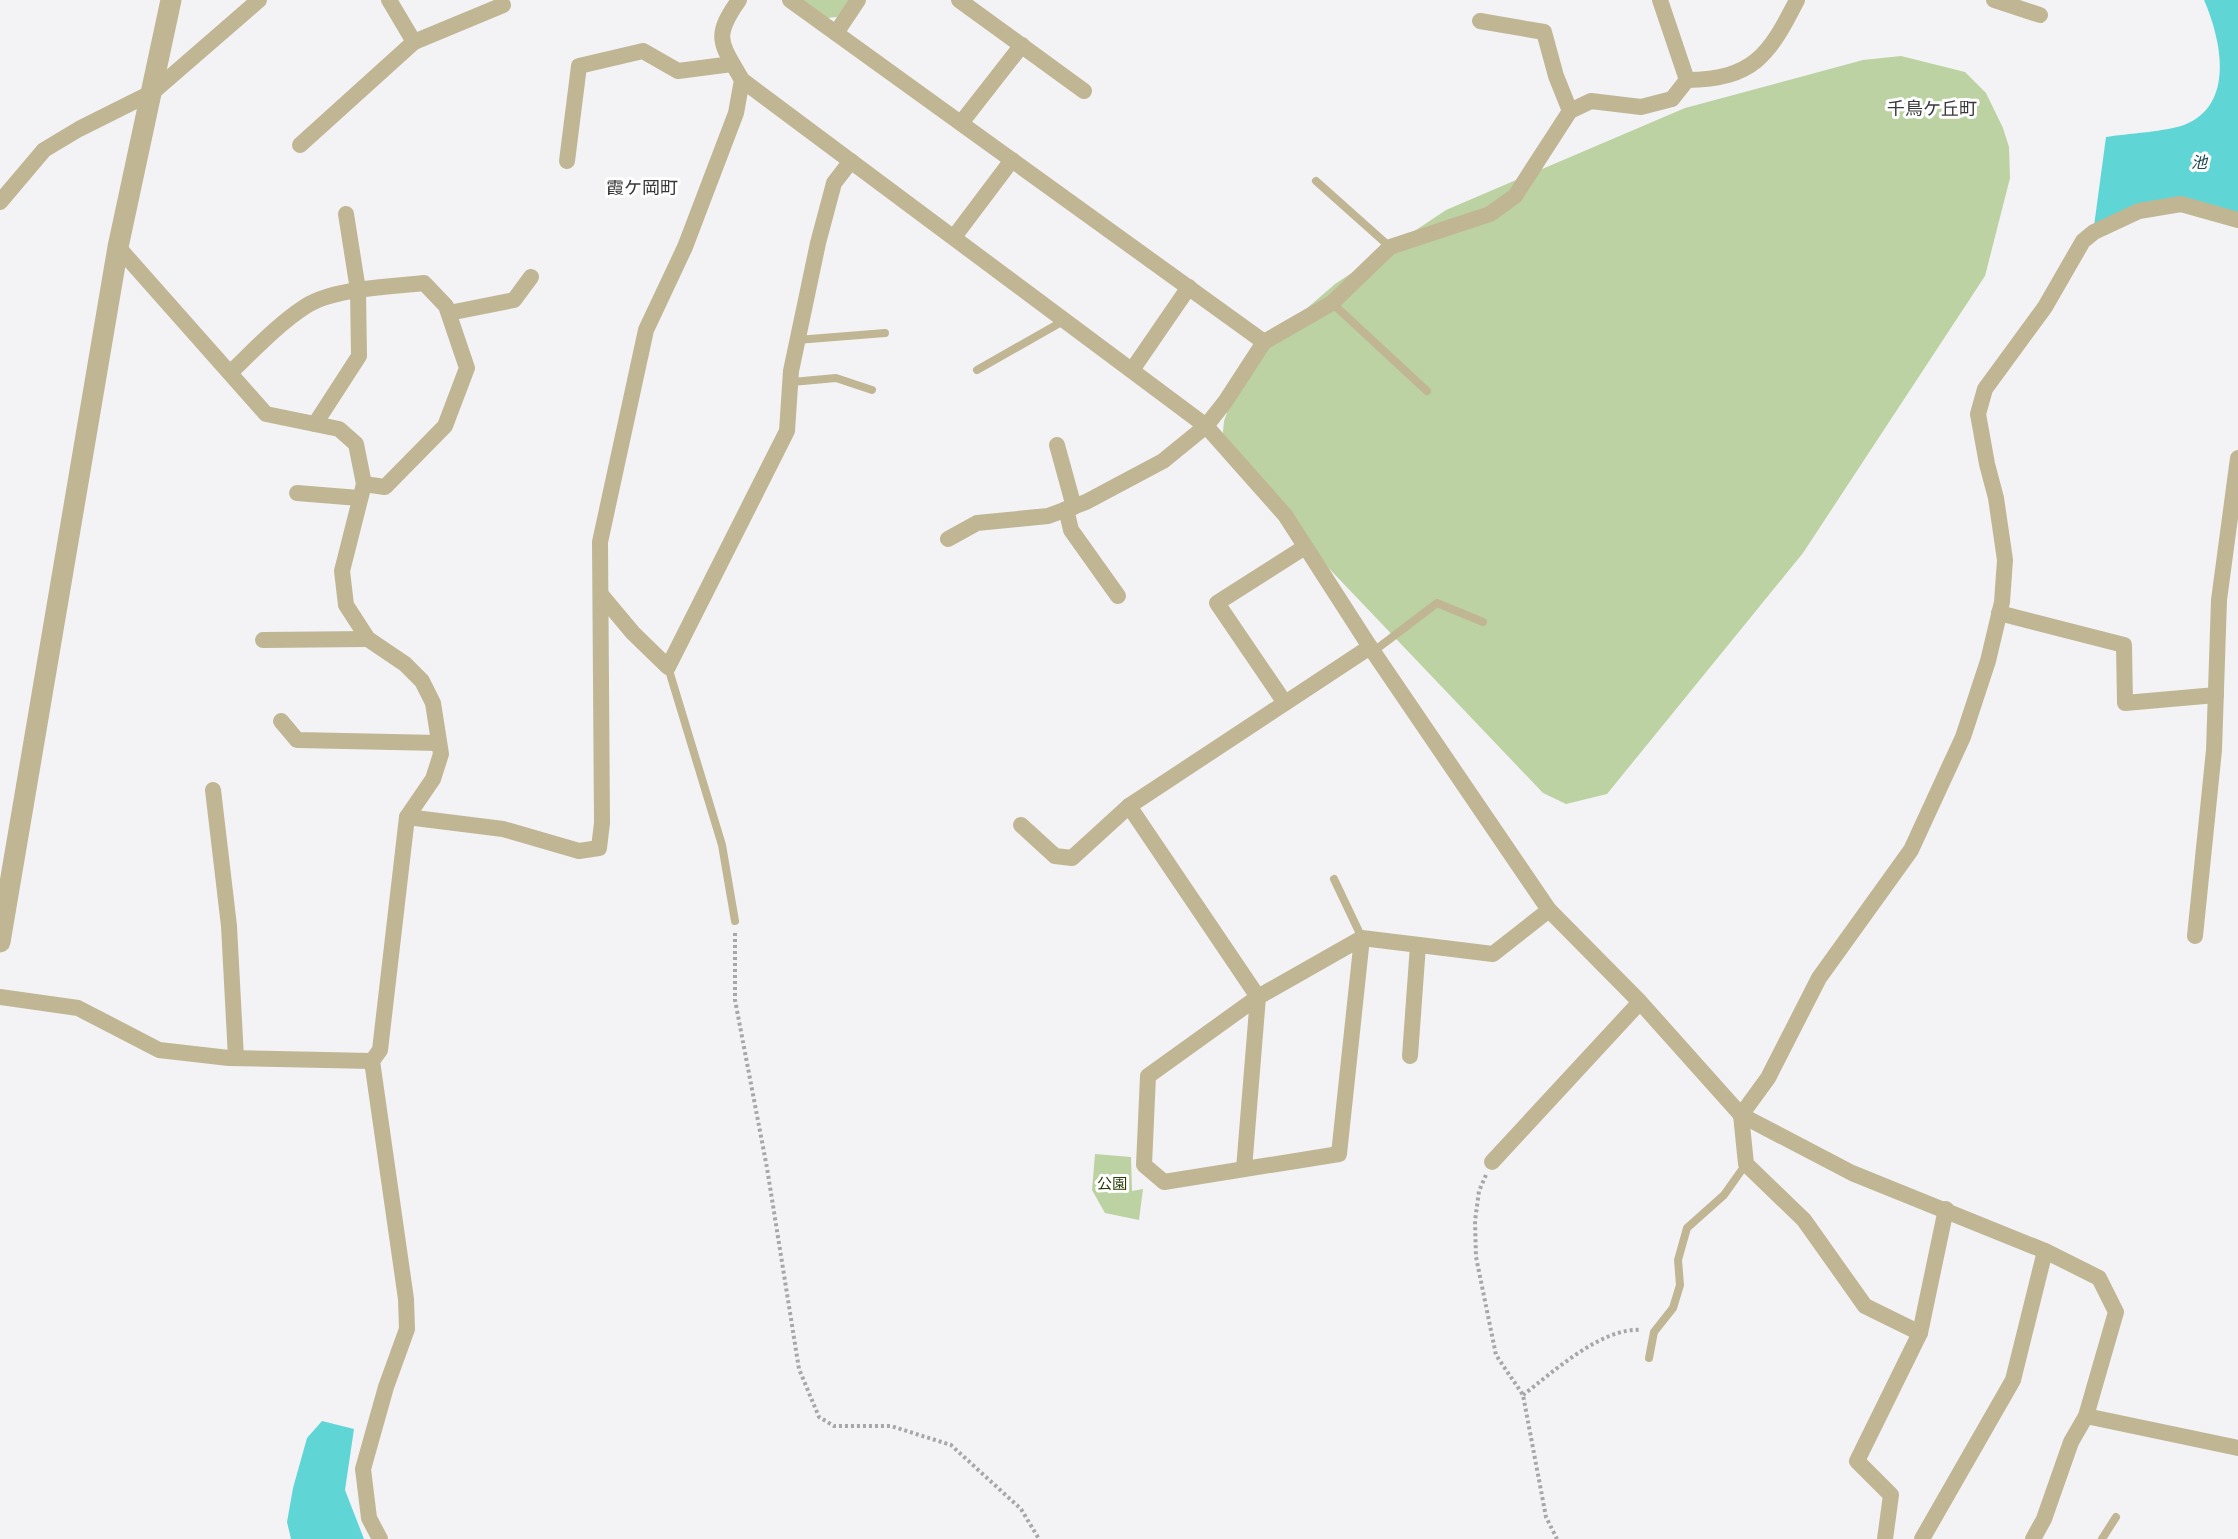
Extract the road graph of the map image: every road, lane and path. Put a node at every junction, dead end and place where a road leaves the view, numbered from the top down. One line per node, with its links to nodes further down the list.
1 (171, 0): 21 (street)
2 (259, 0): 21 (street)
3 (389, 0): 15 (street)
4 (739, 0): 17 (street)
5 (790, 0): 14 (street)
6 (858, 0): 14 (street)
7 (958, 0): 16 (street)
8 (1660, 0): 19 (street)
9 (1797, 0): 19 (street)
10 (1996, 0): 12 (street)
11 (503, 5): 15 (street)
12 (2040, 15)
13 (1480, 21): 22 (street)
14 (836, 33): 23 (street)
15 (414, 42): 24 (street)
16 (1022, 45): 20 (street); 23 (street)
17 (732, 64): 18 (street); 27 (street)
18 (742, 80): 25 (street); 59 (street)
19 (1688, 80): 22 (street)
20 (1084, 91)
21 (153, 92): 29 (street); 33 (street)
22 (1570, 111): 34 (street)
23 (961, 123): 26 (street)
24 (300, 145)
25 (851, 160): 32 (street); 42 (street)
26 (1012, 160): 32 (street); 36 (street)
27 (567, 161)
28 (1316, 181): 34 (lane)
29 (0, 201)
30 (346, 214): 37 (street)
31 (2238, 220): 61 (street)
32 (954, 237): 40 (street)
33 (118, 247): 46 (street); 80 (street)
34 (1390, 247): 38 (street)
35 (531, 277): 39 (street)
36 (1188, 287): 43 (street); 45 (street)
37 (358, 290): 39 (street); 46 (street); 50 (street)
38 (1332, 303): 43 (street); 49 (lane)
39 (449, 313): 54 (street)
40 (1065, 320): 44 (lane); 45 (street)
41 (885, 333): 42 (lane)
42 (797, 340): 47 (street)
43 (1264, 342): 51 (street)
44 (977, 370)
45 (1132, 370): 51 (street)
46 (230, 373): 50 (street)
47 (792, 382): 48 (lane); 66 (street)
48 (872, 390)
49 (1427, 392)
50 (315, 424): 54 (street)
51 (1206, 426): 56 (street); 58 (street)
52 (1057, 445): 56 (street)
53 (2238, 458): 67 (street)
54 (361, 491): 55 (street); 63 (street)
55 (297, 493)
56 (1070, 508): 57 (street); 60 (street)
57 (948, 539)
58 (1305, 547): 65 (street); 68 (street)
59 (602, 596): 66 (street); 73 (street)
60 (1118, 596)
61 (1999, 614): 67 (street); 88 (street)
62 (1483, 622): 65 (lane)
63 (368, 639): 64 (street); 70 (street)
64 (263, 640)
65 (1372, 649): 68 (street); 76 (street)
66 (668, 667): 77 (lane)
67 (2216, 695): 78 (street)
68 (1285, 703): 72 (street)
69 (281, 721): 70 (street)
70 (439, 743): 73 (street)
71 (213, 790): 86 (street)
72 (1129, 806): 74 (street); 83 (street)
73 (407, 817): 87 (street)
74 (1021, 825)
75 (1334, 879): 79 (lane)
76 (1549, 910): 81 (street); 84 (street)
77 (735, 921): 102 (path)
78 (2195, 936)
79 (1362, 938): 81 (street); 83 (street); 91 (street)
80 (0, 942)
81 (1418, 945): 85 (street)
82 (0, 997): 86 (street)
83 (1258, 997): 91 (street); 91 (street)
84 (1640, 1002): 88 (street); 89 (street)
85 (1410, 1056)
86 (236, 1058): 87 (street)
87 (372, 1061): 101 (street)
88 (1742, 1115): 90 (street); 92 (street)
89 (1492, 1162): 97 (path)
90 (1746, 1164): 94 (lane); 95 (street)
91 (1244, 1169)
92 (1946, 1209): 93 (street); 95 (street)
93 (2045, 1251): 98 (street); 105 (street)
94 (1654, 1332): 96 (lane); 97 (path)
95 (1920, 1333): 104 (street)
96 (1649, 1358)
97 (1523, 1395): 103 (path)
98 (2086, 1416): 99 (street); 106 (street)
99 (2238, 1448)
100 (2116, 1517): 107 (lane)
101 (380, 1539)
102 (1039, 1539)
103 (1557, 1539)
104 (1885, 1539)
105 (1922, 1539)
106 (2033, 1539)
107 (2102, 1539)

